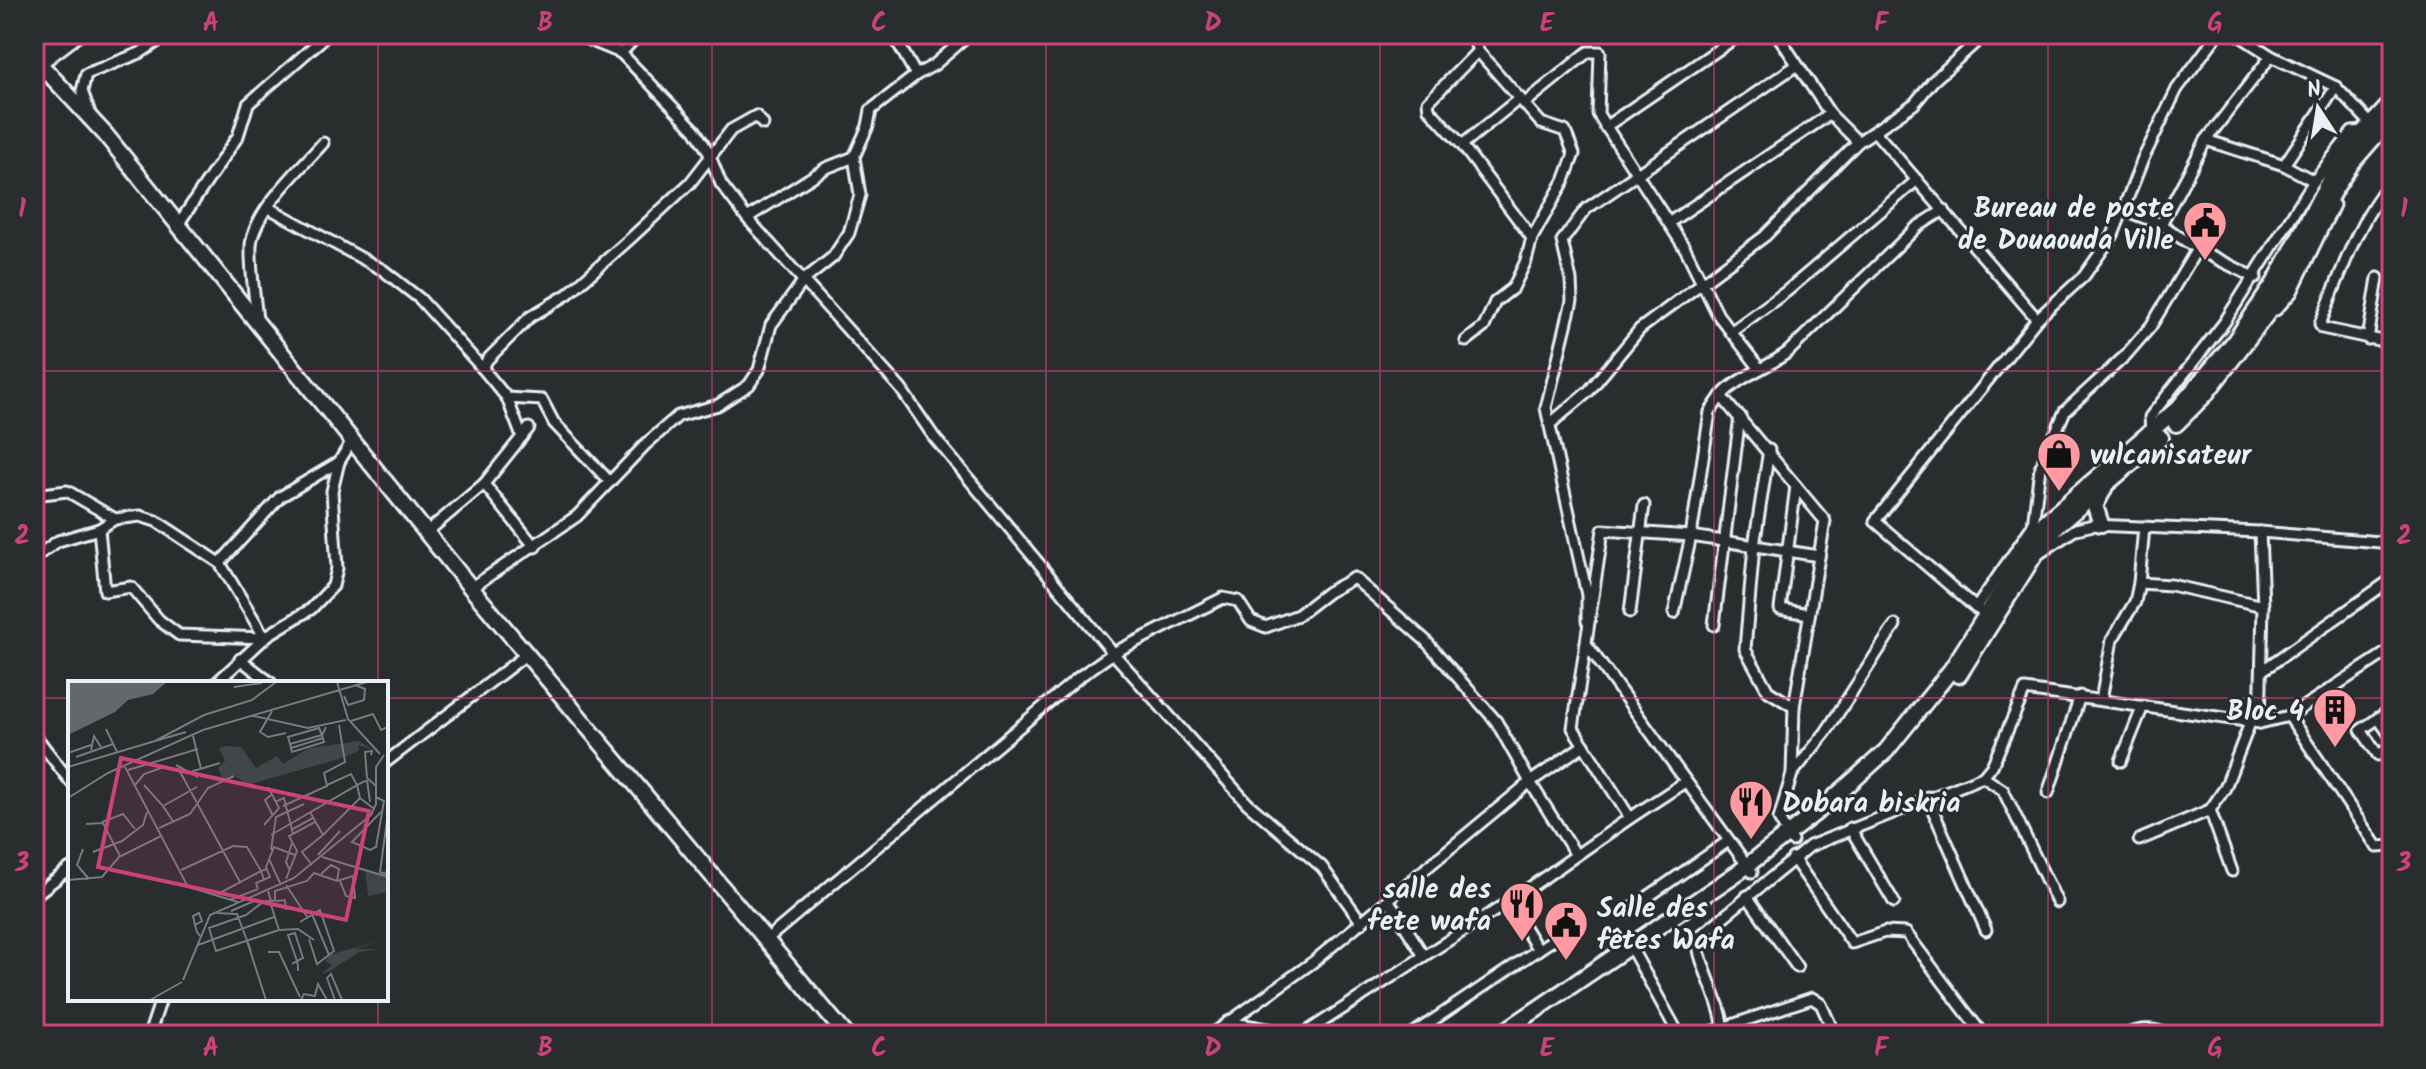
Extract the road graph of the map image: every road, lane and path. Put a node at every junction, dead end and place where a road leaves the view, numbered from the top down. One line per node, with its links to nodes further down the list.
1 (49, 34): 18 (highway)
2 (74, 34): 18 (highway)
3 (169, 34): 26 (street)
4 (328, 34): 51 (street)
5 (575, 34): 16 (street)
6 (639, 34): 16 (street)
7 (893, 34): 20 (street)
8 (970, 34): 20 (street)
9 (1472, 34): 15 (street)
10 (1741, 34): 28 (street)
11 (1777, 34): 19 (street)
12 (1985, 34): 31 (street)
13 (2218, 34): 47 (street)
14 (2237, 34): 17 (street)
15 (1478, 51): 22 (street); 35 (street)
16 (621, 53): 36 (street)
17 (2271, 56): 21 (street); 32 (street)
18 (35, 57): 26 (main road)
19 (1797, 65): 24 (street); 39 (street)
20 (916, 75): 37 (street)
21 (2336, 87): 30 (street); 38 (street)
22 (1522, 100): 28 (street); 35 (street); 52 (street)
23 (2392, 102): 30 (main road)
24 (1830, 114): 33 (street); 49 (street)
25 (2392, 117): 63 (main road)
26 (91, 119): 51 (main road)
27 (763, 124): 36 (street)
28 (1605, 127): 39 (street)
29 (2392, 127): 63 (street)
30 (2368, 128): 42 (street); 72 (main road)
31 (1876, 133): 33 (street); 40 (street)
32 (2206, 140): 38 (street); 50 (street)
33 (1858, 142): 57 (street)
34 (323, 143): 45 (street)
35 (1462, 145): 52 (street)
36 (710, 154): 48 (street); 65 (street)
37 (854, 157): 48 (street); 56 (street)
38 (2284, 165): 42 (street)
39 (1637, 174): 49 (street); 70 (street)
40 (1917, 180): 46 (street); 60 (street)
41 (2392, 180): 43 (street)
42 (2314, 181): 54 (street)
43 (2378, 197): 44 (street); 61 (street)
44 (2392, 197)
45 (269, 208): 59 (street); 65 (street)
46 (1944, 210): 58 (street); 66 (street)
47 (2124, 210): 50 (street); 58 (street)
48 (747, 218): 56 (street)
49 (1670, 222): 57 (street)
50 (2161, 224): 53 (street)
51 (177, 226): 59 (main road)
52 (1532, 238): 62 (street)
53 (2197, 249): 54 (street); 106 (street)
54 (2256, 278): 72 (street)
55 (2378, 278): 61 (street)
56 (804, 280): 77 (street); 113 (street)
57 (1703, 284): 60 (street); 70 (street)
58 (2037, 319): 106 (street)
59 (258, 324): 74 (main road)
60 (1731, 332): 66 (street)
61 (2368, 339): 64 (street)
62 (1466, 341)
63 (2247, 343): 78 (main road)
64 (2392, 343)
65 (483, 369): 68 (street)
66 (1760, 369): 67 (street)
67 (1721, 396): 69 (street); 90 (street)
68 (507, 398): 73 (street); 77 (street)
69 (1740, 416): 75 (street); 91 (street)
70 (1550, 424): 111 (street)
71 (529, 428): 73 (street)
72 (2151, 434): 96 (main road)
73 (522, 437): 79 (street)
74 (353, 439): 76 (street); 87 (main road)
75 (1769, 450): 80 (street); 93 (street)
76 (339, 462): 99 (street); 110 (street)
77 (610, 482): 94 (street)
78 (2107, 483): 84 (main road); 96 (main road)
79 (484, 484): 87 (street); 94 (street)
80 (1796, 486): 95 (street); 97 (street)
81 (34, 495): 83 (street)
82 (1644, 505): 89 (street)
83 (115, 519): 86 (street); 99 (street)
84 (2101, 524): 85 (street); 96 (street)
85 (2144, 527): 88 (street); 101 (street)
86 (99, 529): 98 (street); 110 (street)
87 (427, 532): 102 (main road)
88 (2260, 532): 92 (street); 103 (street)
89 (1641, 535): 90 (street); 104 (street); 111 (street)
90 (1691, 536): 91 (street); 105 (street)
91 (1723, 541): 93 (street); 108 (street)
92 (2392, 543)
93 (1754, 546): 95 (street); 122 (street)
94 (535, 547): 102 (street)
95 (1786, 551): 97 (street); 107 (street)
96 (2028, 555): 106 (main road)
97 (1819, 556): 107 (street)
98 (34, 558)
99 (220, 563): 110 (street)
100 (2392, 579): 116 (street)
101 (2139, 583): 103 (street); 120 (street)
102 (471, 588): 114 (main road)
103 (2263, 606): 116 (street)
104 (1630, 612)
105 (1674, 613)
106 (1985, 613): 143 (main road)
107 (1809, 614): 122 (street)
108 (1714, 625)
109 (1895, 625): 133 (street)
110 (265, 638): 115 (street)
111 (1588, 640): 129 (street); 137 (street)
112 (2392, 649): 123 (street)
113 (1113, 653): 136 (street); 159 (street); 162 (street)
114 (527, 654): 131 (street); 162 (main road)
115 (240, 659): 117 (street); 118 (street)
116 (2263, 670): 126 (street)
117 (218, 681)
118 (268, 681)
119 (2080, 696): 120 (street); 134 (street); 138 (street)
120 (2101, 700): 121 (street)
121 (2143, 706): 126 (street); 132 (street)
122 (1794, 707): 133 (street)
123 (2289, 716): 126 (street); 146 (street)
124 (2378, 718): 125 (street); 128 (street); 130 (street)
125 (2392, 722)
126 (2255, 723): 140 (street)
127 (34, 734): 135 (street)
128 (2392, 738)
129 (1584, 745): 136 (street); 141 (street)
130 (2392, 746)
131 (388, 760)
132 (2121, 761)
133 (1792, 774): 143 (street)
134 (1983, 777): 139 (street); 157 (street)
135 (68, 778)
136 (1530, 782): 147 (street); 154 (street)
137 (1685, 782): 141 (street); 145 (street)
138 (2048, 793)
139 (1927, 797): 142 (street); 160 (street)
140 (2210, 810): 144 (street); 151 (street)
141 (1630, 818): 147 (street)
142 (1850, 828): 143 (street); 156 (street)
143 (1797, 836): 148 (street); 149 (main road)
144 (2139, 840)
145 (1727, 842): 149 (street); 158 (street)
146 (2392, 846)
147 (1576, 855): 155 (street)
148 (1793, 858): 153 (street); 182 (street)
149 (1749, 869): 163 (main road)
150 (68, 870): 152 (street)
151 (2232, 871)
152 (34, 896)
153 (1747, 896): 166 (street); 170 (street)
154 (1389, 901): 159 (street); 165 (street)
155 (1509, 902): 164 (street); 165 (street)
156 (1894, 902)
157 (2057, 902)
158 (1626, 912)
159 (1362, 923): 168 (street)
160 (1986, 930)
161 (1557, 937): 164 (street)
162 (767, 939): 172 (main road)
163 (1631, 949): 176 (main road); 177 (main road); 178 (street)
164 (1538, 950): 175 (street)
165 (1424, 956): 174 (street)
166 (1797, 967)
167 (160, 1001): 171 (street)
168 (1228, 1022): 173 (street); 174 (street)
169 (1743, 1024): 170 (street); 180 (street); 181 (street)
170 (1723, 1026): 179 (street)
171 (149, 1035)
172 (846, 1035)
173 (1211, 1035)
174 (1302, 1035)
175 (1411, 1035)
176 (1499, 1035)
177 (1513, 1035)
178 (1679, 1035)
179 (1702, 1035)
180 (1749, 1035)
181 (1835, 1035)
182 (1983, 1035)
183 (2124, 1035): 184 (street)
184 (2167, 1035)

